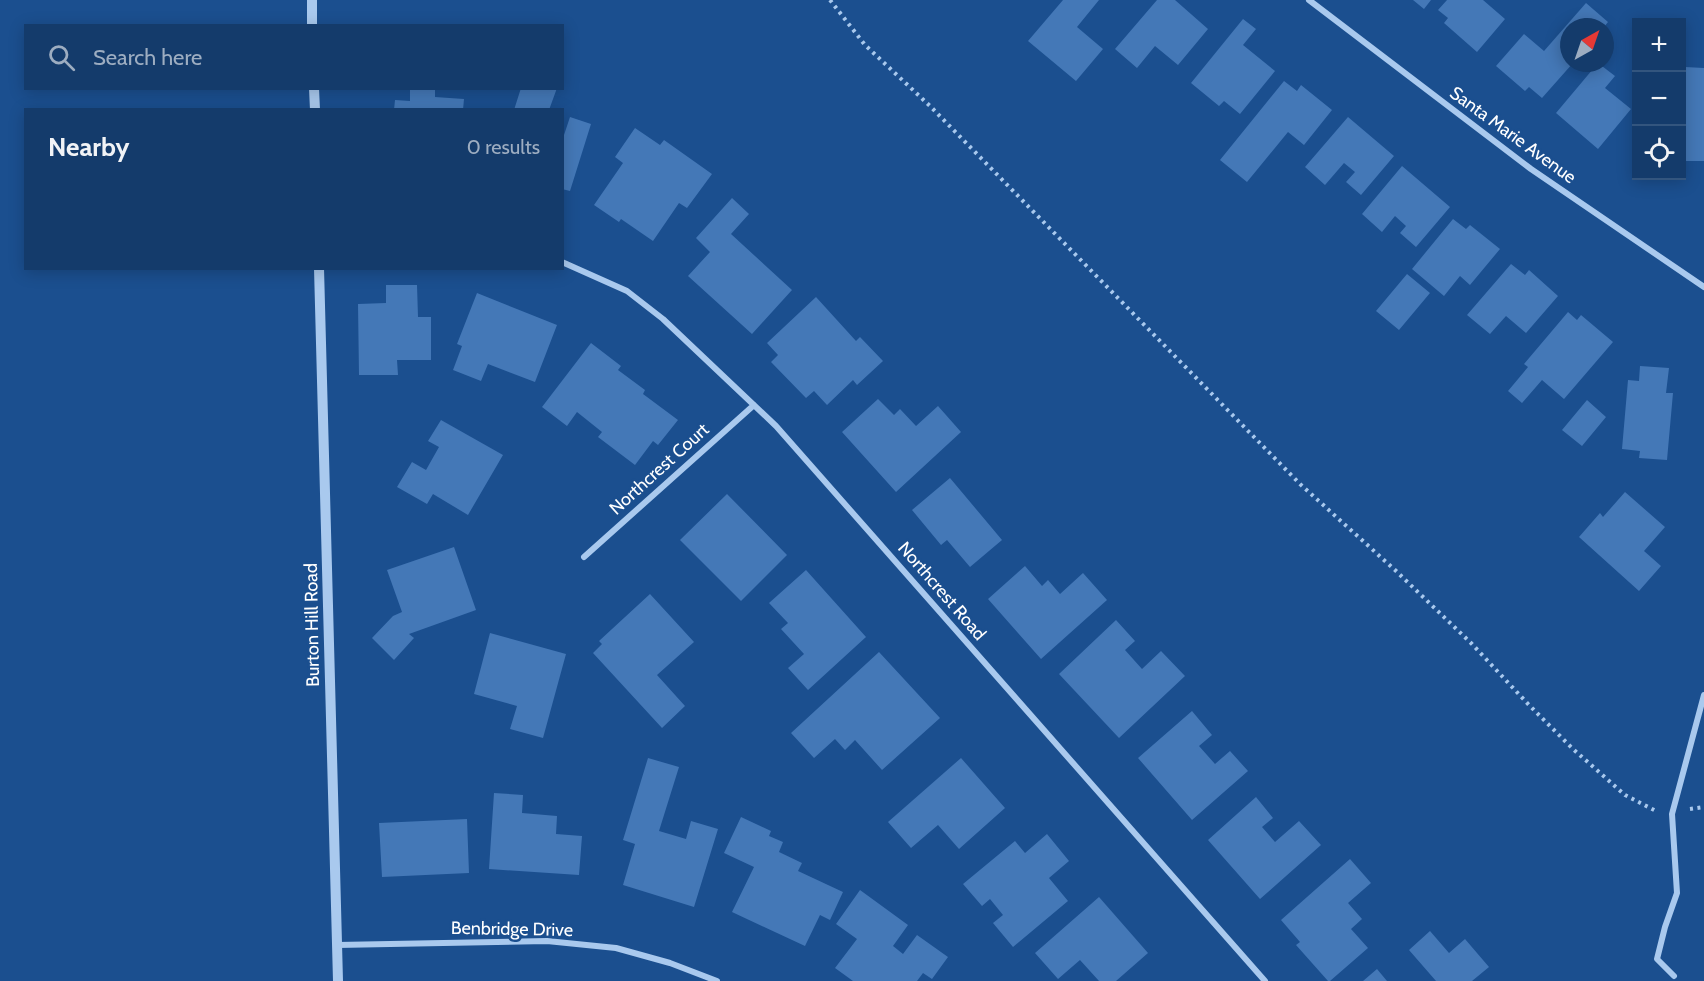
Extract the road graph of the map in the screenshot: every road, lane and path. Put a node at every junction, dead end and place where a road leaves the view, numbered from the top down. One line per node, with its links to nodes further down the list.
1 (312, 0): 4 (street)
2 (830, 0): 14 (path)
3 (1309, 0): 9 (street, Santa Marie Avenue)
4 (312, 24)
5 (314, 90): 6 (street)
6 (315, 108)
7 (564, 263): 10 (street, Northcrest Road)
8 (319, 270): 16 (street, Burton Hill Road)
9 (1704, 287)
10 (754, 405): 11 (street, Northcrest Court); 20 (street, Northcrest Road)
11 (584, 557)
12 (1704, 695): 17 (street)
13 (1704, 807): 15 (path)
14 (1654, 810)
15 (1687, 810)
16 (337, 945): 18 (street, Burton Hill Road); 19 (street, Benbridge Drive)
17 (1674, 976)
18 (338, 981)
19 (717, 981)
20 (1265, 981)

